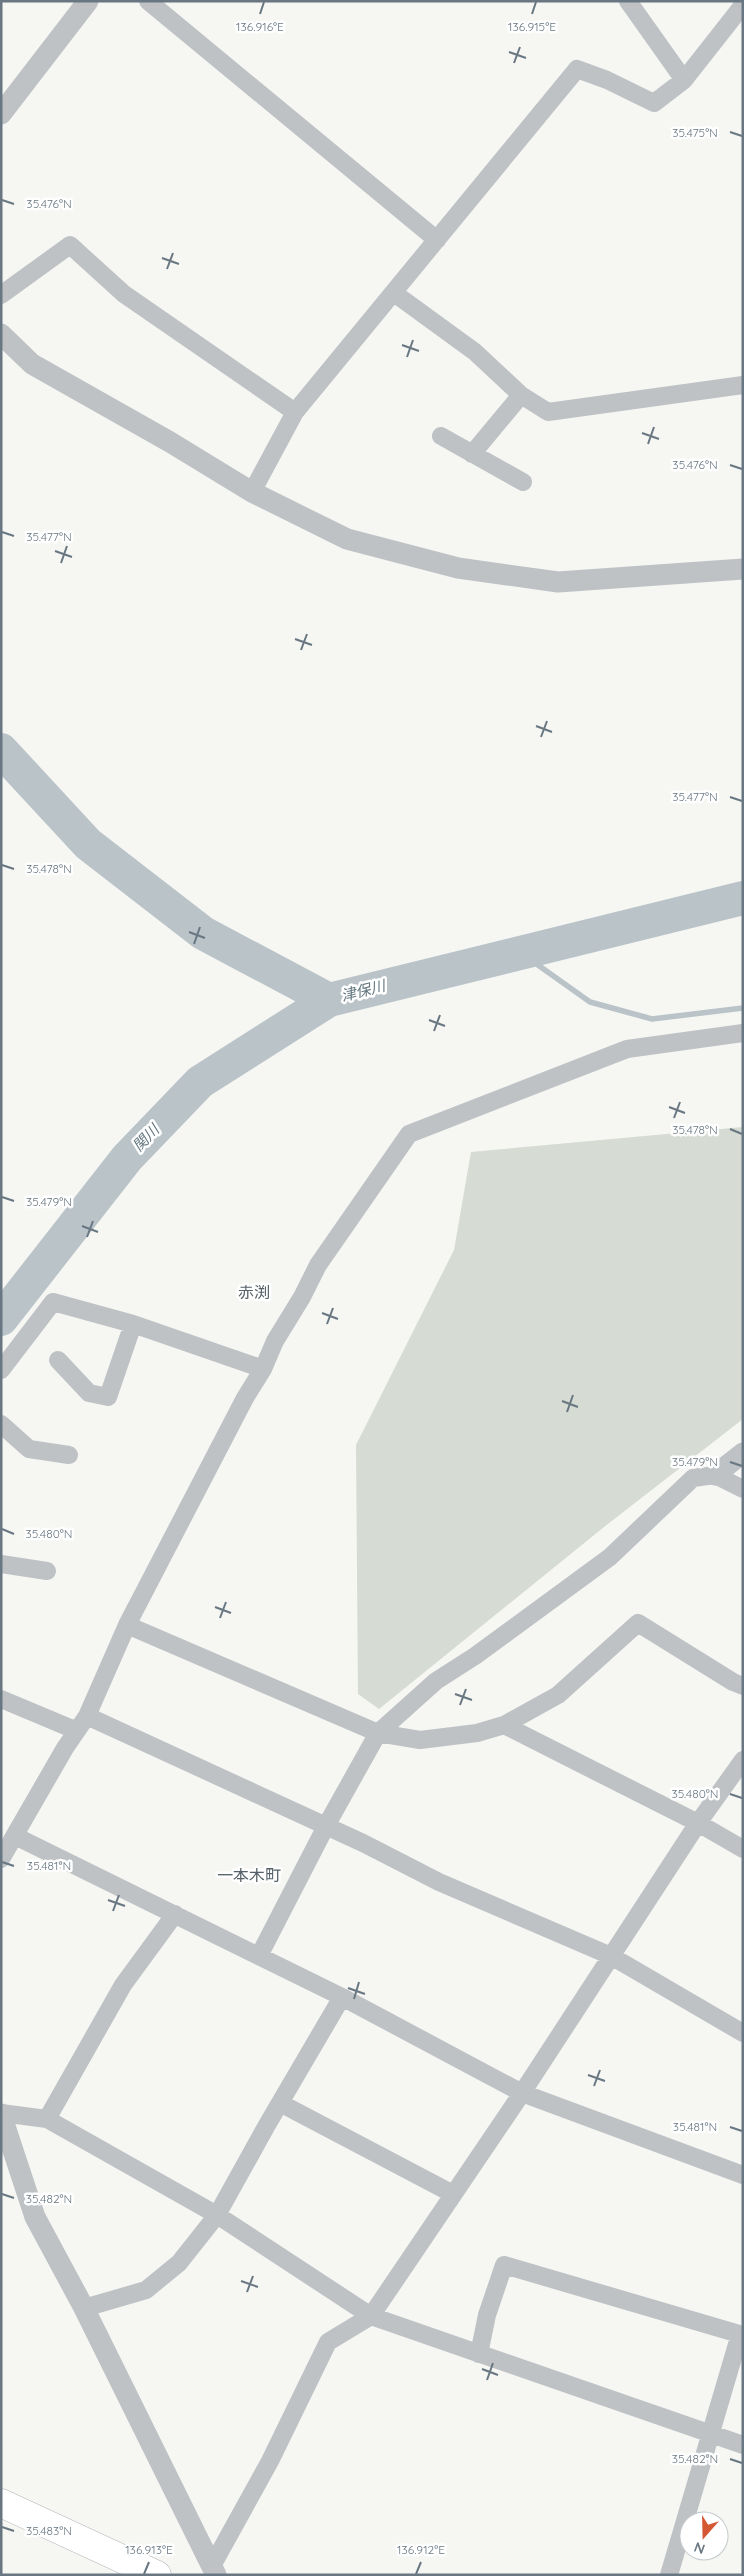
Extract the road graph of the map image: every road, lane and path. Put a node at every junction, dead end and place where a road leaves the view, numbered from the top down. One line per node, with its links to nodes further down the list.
1 (88, 1): 6 (street)
2 (148, 1): 7 (street)
3 (628, 1): 5 (street)
4 (743, 5): 5 (street)
5 (684, 80): 7 (street)
6 (1, 114)
7 (436, 240): 8 (street)
8 (394, 293): 12 (street); 13 (street)
9 (1, 295): 13 (street)
10 (1, 334): 17 (street)
11 (743, 385): 12 (street)
12 (521, 395): 15 (street)
13 (295, 412): 17 (street)
14 (441, 436): 15 (street)
15 (472, 454): 16 (street)
16 (523, 482)
17 (252, 492): 18 (street)
18 (743, 570)
19 (743, 1033): 22 (street)
20 (134, 1324): 21 (street); 22 (street); 23 (street)
21 (58, 1360)
22 (263, 1369): 31 (street)
23 (1, 1370)
24 (1, 1424): 26 (street)
25 (743, 1453): 27 (street)
26 (69, 1455)
27 (715, 1475): 28 (street); 37 (street)
28 (743, 1489)
29 (1, 1564): 30 (street)
30 (47, 1571)
31 (127, 1625): 34 (street); 37 (street)
32 (743, 1686): 35 (street)
33 (1, 1699): 36 (street)
34 (87, 1716): 36 (street); 40 (street)
35 (504, 1724): 37 (street); 39 (street)
36 (76, 1730): 41 (street)
37 (378, 1733): 40 (street)
38 (743, 1760): 39 (street)
39 (698, 1823): 42 (street); 46 (street)
40 (326, 1826): 45 (street); 46 (street)
41 (15, 1836): 43 (street); 44 (street)
42 (743, 1849)
43 (1, 1859)
44 (175, 1914): 45 (street); 52 (street)
45 (259, 1956): 47 (street)
46 (611, 1956): 48 (street); 49 (street)
47 (342, 1998): 49 (street); 50 (street)
48 (743, 2033)
49 (522, 2093): 53 (street); 54 (street)
50 (280, 2103): 54 (street); 55 (street)
51 (1, 2114): 52 (street); 56 (street)
52 (47, 2119): 55 (street)
53 (743, 2175)
54 (453, 2194): 57 (street)
55 (217, 2215): 56 (street); 57 (street)
56 (84, 2308): 63 (street)
57 (371, 2316): 59 (street); 63 (street)
58 (741, 2334): 59 (street); 60 (street)
59 (479, 2354): 60 (street)
60 (712, 2435): 61 (street); 65 (street)
61 (743, 2445)
62 (1, 2504): 64 (highway)
63 (214, 2570)
64 (157, 2575)
65 (669, 2575)

